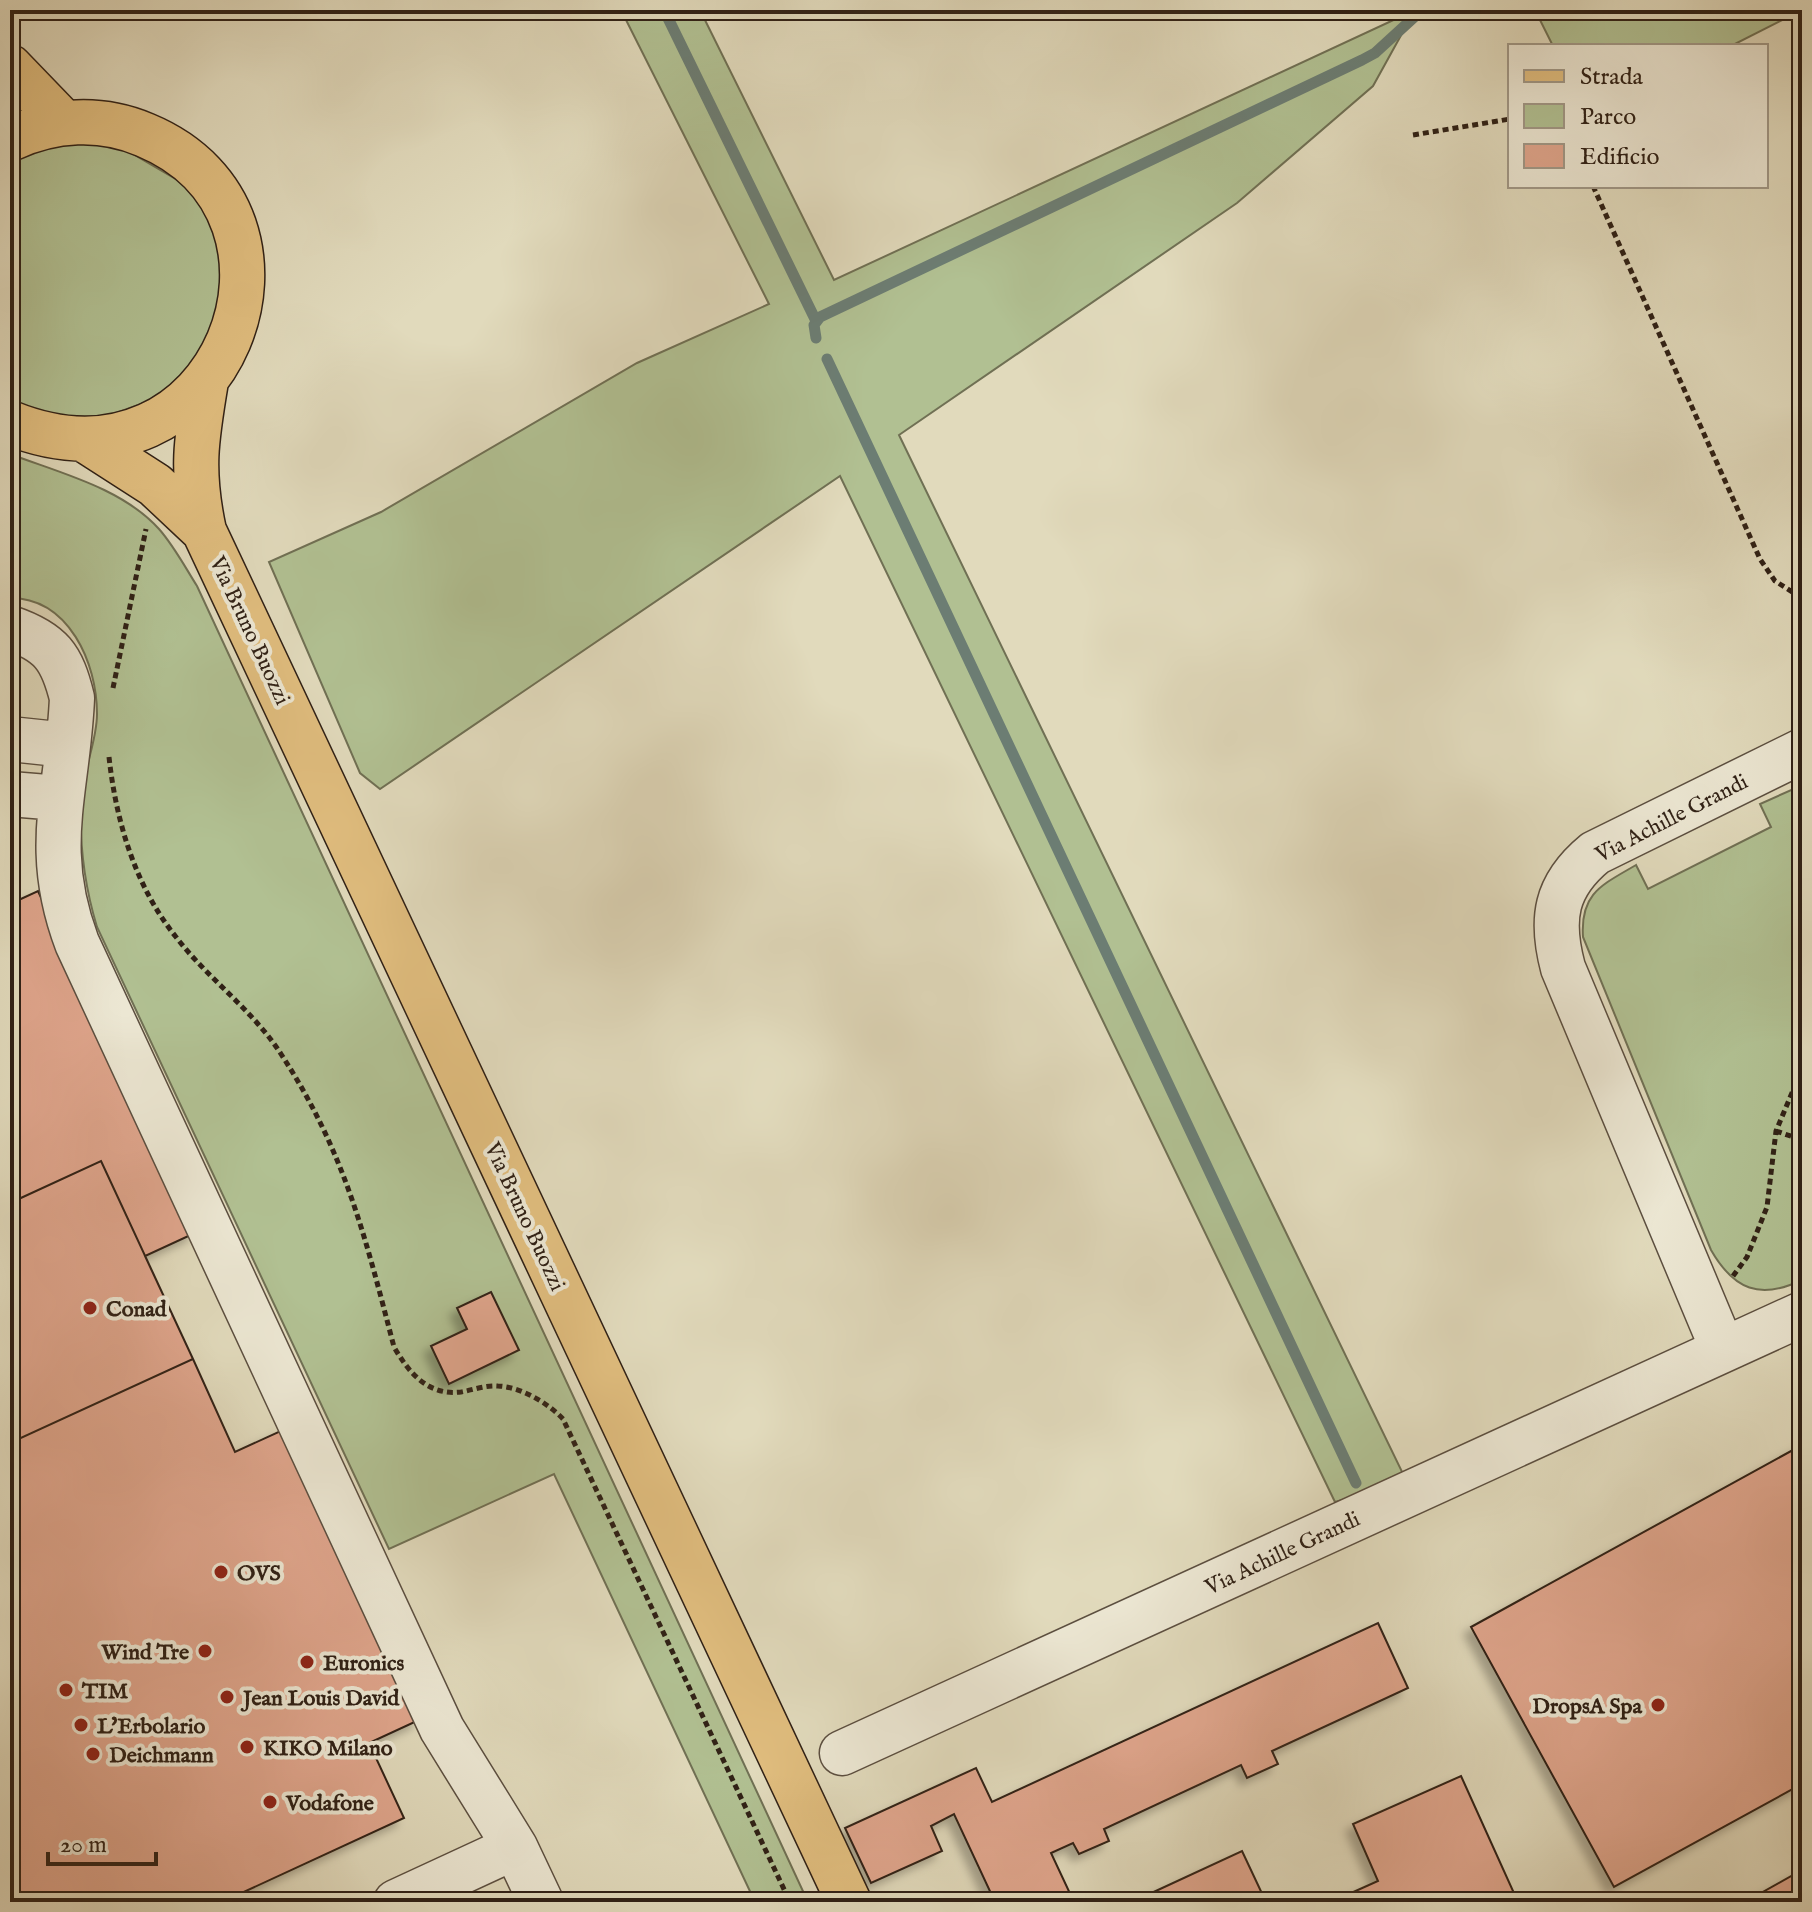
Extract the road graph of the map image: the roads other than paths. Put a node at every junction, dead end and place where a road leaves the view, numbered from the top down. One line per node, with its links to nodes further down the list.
1 (10, 67): 2 (main road)
2 (64, 123): 3 (main road); 4 (main road)
3 (10, 139)
4 (206, 381): 6 (main road); 7 (main road, Via Bruno Buozzi)
5 (10, 423): 6 (main road)
6 (85, 440): 7 (main road, Via Bruno Buozzi)
7 (204, 531): 20 (main road, Via Bruno Buozzi)
8 (10, 628): 10 (street)
9 (14, 741): 10 (street)
10 (87, 744): 13 (street)
11 (1802, 751): 15 (street, Via Achille Grandi)
12 (10, 794): 13 (street)
13 (59, 798): 17 (street)
14 (1802, 1314): 15 (street, Via Achille Grandi)
15 (1715, 1332): 16 (street, Via Achille Grandi)
16 (842, 1753)
17 (515, 1847): 18 (street); 19 (street)
18 (396, 1902)
19 (541, 1902)
20 (849, 1902)

